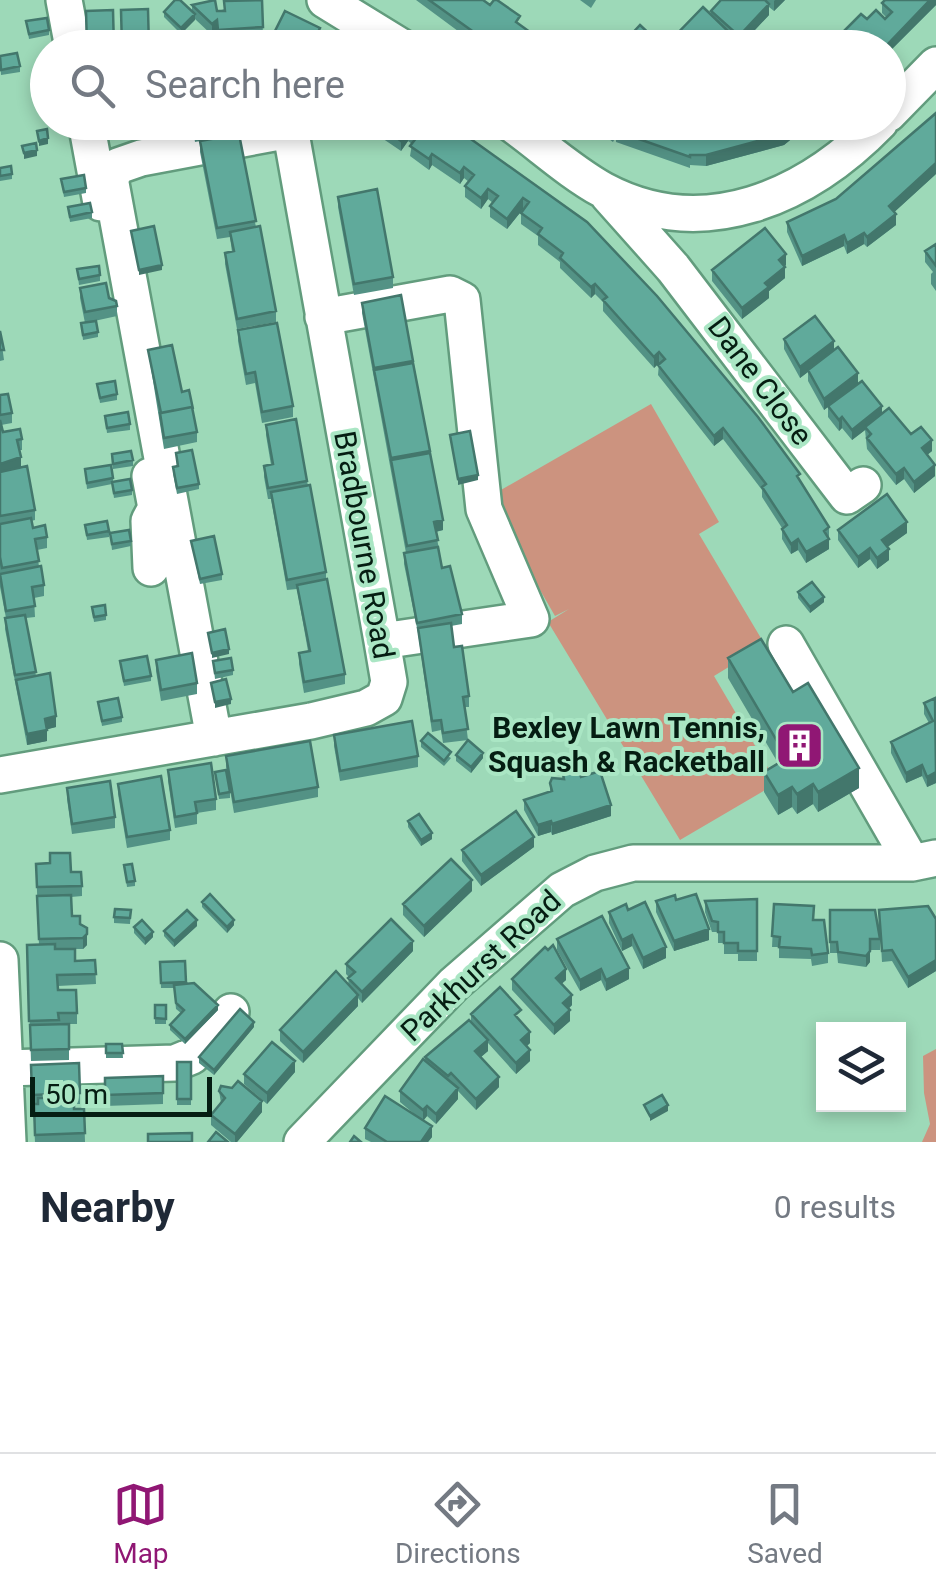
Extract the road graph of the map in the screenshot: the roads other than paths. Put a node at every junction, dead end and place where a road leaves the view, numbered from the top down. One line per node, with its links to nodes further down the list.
1 (64, 0): 3 (street)
2 (325, 0): 4 (street)
3 (70, 30)
4 (374, 30)
5 (936, 65): 6 (street)
6 (906, 96)
7 (89, 140): 17 (street)
8 (224, 140): 20 (street)
9 (291, 140): 15 (street, Bradbourne Road)
10 (535, 140): 12 (street)
11 (860, 140): 13 (street)
12 (603, 190): 13 (street); 14 (street, Dane Close)
13 (696, 213): 14 (street)
14 (673, 268): 16 (street, Dane Close)
15 (323, 317): 18 (street, Bradbourne Road); 18 (street)
16 (848, 496)
17 (151, 568)
18 (382, 641): 20 (street, Bradbourne Road)
19 (786, 644): 22 (street)
20 (214, 738): 21 (street, Bradbourne Road)
21 (0, 775)
22 (924, 861): 27 (street, Parkhurst Road)
23 (0, 960): 25 (street)
24 (231, 1012): 25 (street)
25 (5, 1068): 26 (street)
26 (8, 1142)
27 (302, 1142)

